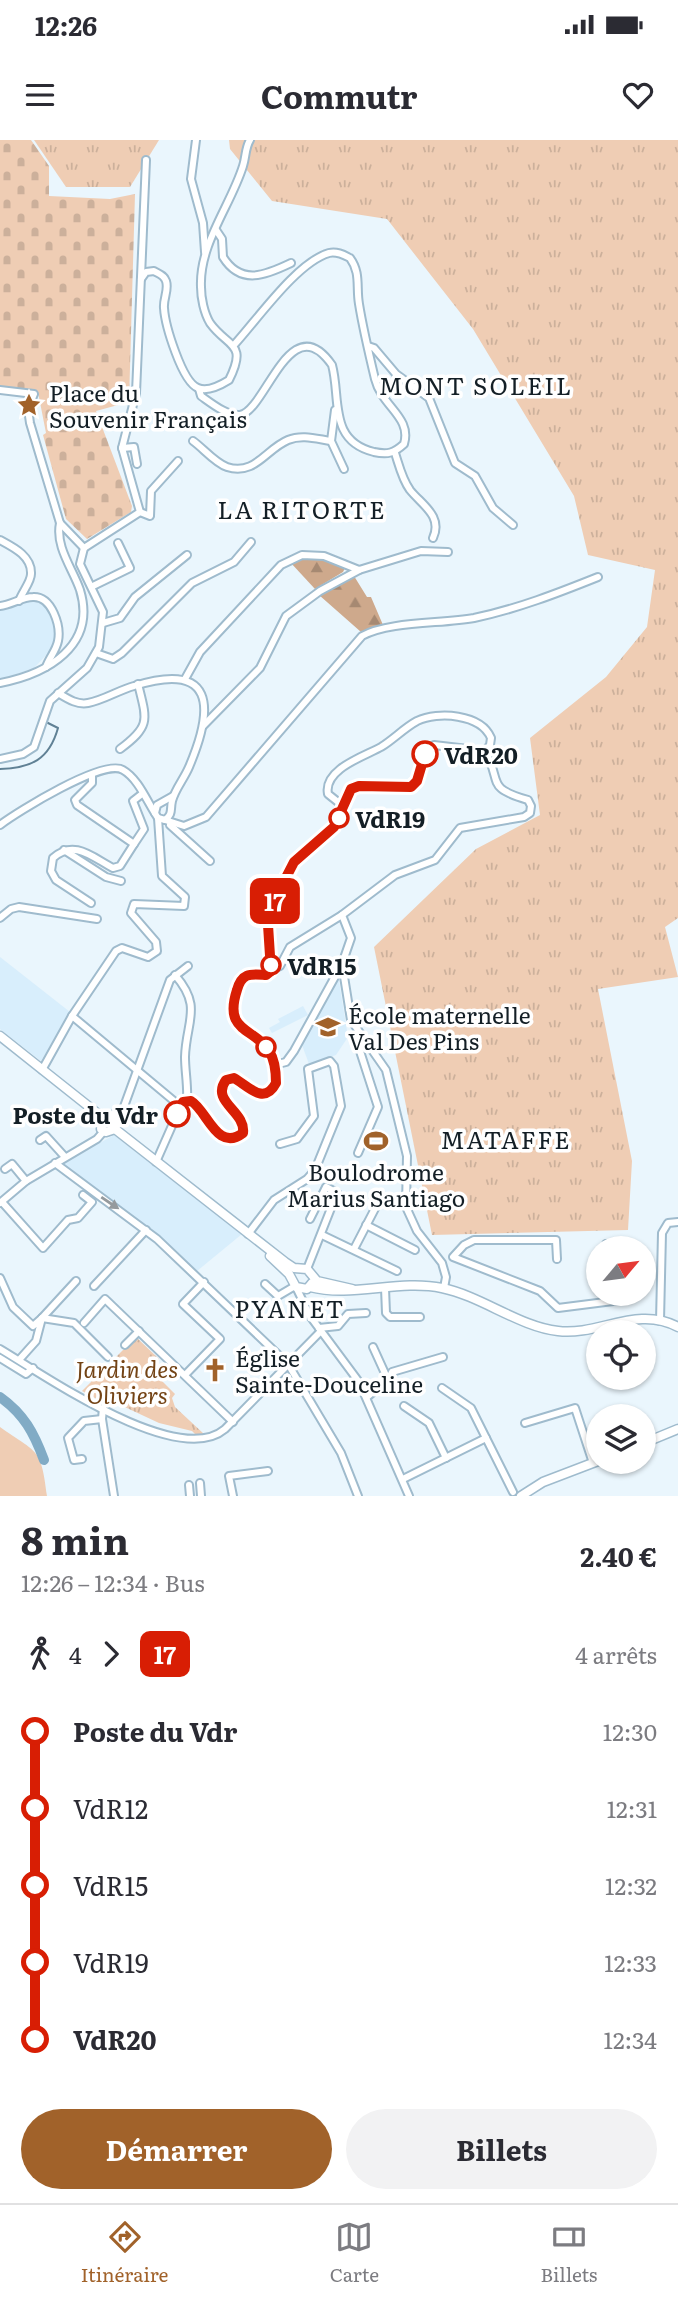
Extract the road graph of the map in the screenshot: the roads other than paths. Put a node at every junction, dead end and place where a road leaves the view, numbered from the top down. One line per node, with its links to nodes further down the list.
1 (196, 140): 5 (street)
2 (250, 140): 4 (street)
3 (146, 160): 7 (street)
4 (216, 230): 5 (street); 6 (street)
5 (206, 255): 8 (street)
6 (290, 263)
7 (141, 278): 10 (street); 15 (street)
8 (234, 345): 9 (street); 10 (street)
9 (368, 346): 16 (street); 22 (street)
10 (199, 389): 12 (street)
11 (0, 390): 21 (street)
12 (335, 408): 14 (street); 16 (street)
13 (193, 440): 14 (street)
14 (331, 441): 19 (street)
15 (122, 448): 18 (street); 20 (street)
16 (395, 453): 23 (street)
17 (178, 461): 20 (street)
18 (137, 464)
19 (344, 469)
20 (140, 512): 27 (street)
21 (60, 523): 27 (street); 37 (street)
22 (513, 525)
23 (433, 538)
24 (0, 540): 33 (street)
25 (251, 542): 36 (street)
26 (118, 543): 32 (street)
27 (84, 548): 32 (street)
28 (448, 552): 30 (street)
29 (187, 555): 35 (street)
30 (359, 570): 38 (street); 43 (street)
31 (598, 577): 57 (street)
32 (93, 586): 35 (street)
33 (19, 601): 34 (street); 37 (street)
34 (0, 606)
35 (103, 623): 36 (street)
36 (96, 653): 41 (street)
37 (46, 667): 39 (street)
38 (185, 679): 40 (street); 42 (street)
39 (0, 683)
40 (138, 684): 41 (street); 45 (street)
41 (58, 693): 47 (street)
42 (204, 707): 43 (street); 44 (street)
43 (215, 713): 44 (street)
44 (202, 727): 50 (street)
45 (120, 749)
46 (485, 751): 53 (street); 53 (street); 63 (street)
47 (0, 760)
48 (92, 775): 49 (street); 56 (street); 58 (street)
49 (142, 794): 51 (street); 58 (street)
50 (174, 794): 52 (street); 54 (street)
51 (148, 801): 52 (street); 55 (street)
52 (160, 803): 54 (street); 55 (street)
53 (343, 806): 68 (street)
54 (171, 810): 55 (street); 57 (street)
55 (161, 818): 57 (street); 60 (street); 70 (street)
56 (0, 825)
57 (188, 825)
58 (134, 844): 59 (street)
59 (64, 850): 61 (street); 62 (street)
60 (210, 861)
61 (121, 881)
62 (91, 903)
63 (342, 915): 66 (street); 68 (street)
64 (0, 918): 65 (street)
65 (97, 919)
66 (342, 964): 72 (street); 73 (street)
67 (188, 966): 69 (street)
68 (272, 969): 73 (street)
69 (175, 975): 75 (street); 76 (street)
70 (72, 1016): 74 (street); 75 (street)
71 (0, 1036): 74 (main road)
72 (363, 1039): 84 (street); 103 (street)
73 (274, 1065): 76 (street)
74 (42, 1070): 78 (main road)
75 (138, 1072): 77 (street); 79 (street)
76 (187, 1100): 77 (street)
77 (180, 1106): 86 (street)
78 (102, 1117): 79 (main road); 81 (main road)
79 (115, 1118): 80 (main road)
80 (115, 1129): 81 (main road); 86 (main road)
81 (104, 1131): 85 (street)
82 (40, 1140): 85 (street)
83 (280, 1144): 97 (street)
84 (358, 1153)
85 (65, 1157): 87 (street)
86 (156, 1162): 97 (main road)
87 (55, 1163): 89 (street); 96 (street, one-way to 96)
88 (5, 1169): 89 (street)
89 (26, 1181): 92 (street)
90 (83, 1195): 92 (street)
91 (381, 1196): 95 (street)
92 (1, 1202)
93 (310, 1219): 98 (street)
94 (678, 1222): 123 (street)
95 (366, 1225): 99 (street); 100 (street)
96 (146, 1230): 109 (street); 112 (street)
97 (248, 1234): 104 (main road); 111 (main road)
98 (322, 1235): 99 (street); 104 (street)
99 (354, 1249): 105 (street)
100 (415, 1250)
101 (453, 1256): 102 (street); 103 (street); 117 (street)
102 (556, 1259)
103 (442, 1262): 115 (street)
104 (303, 1269): 106 (main road); 111 (main road)
105 (397, 1271)
106 (313, 1277): 113 (main road); 116 (main road)
107 (0, 1278): 121 (street)
108 (76, 1281): 121 (street)
109 (204, 1282): 137 (street); 139 (street)
110 (265, 1284): 111 (street)
111 (294, 1284): 113 (main road); 118 (street)
112 (94, 1286)
113 (308, 1288): 116 (main road); 118 (street)
114 (385, 1288): 115 (main road); 116 (main road); 120 (street)
115 (444, 1289): 128 (main road)
116 (355, 1290)
117 (586, 1304)
118 (305, 1307): 127 (street)
119 (366, 1313): 127 (street)
120 (420, 1317)
121 (42, 1318): 133 (street); 136 (street)
122 (656, 1321): 123 (main road)
123 (660, 1321): 126 (main road)
124 (84, 1323): 129 (street)
125 (656, 1325): 126 (main road)
126 (678, 1328)
127 (320, 1329): 137 (street); 142 (street)
128 (586, 1330)
129 (139, 1331): 130 (street); 139 (street)
130 (125, 1345)
131 (373, 1348): 140 (street)
132 (0, 1349): 136 (street)
133 (108, 1357)
134 (443, 1357): 140 (street)
135 (0, 1358): 138 (street)
136 (19, 1360): 138 (street)
137 (288, 1364): 146 (street); 164 (street)
138 (33, 1368): 144 (street)
139 (186, 1375): 146 (street)
140 (388, 1380): 142 (street)
141 (442, 1388): 150 (street)
142 (367, 1397): 156 (street)
143 (404, 1406): 152 (street)
144 (103, 1408): 145 (street); 146 (street)
145 (102, 1419): 153 (street); 160 (street)
146 (233, 1422)
147 (525, 1423): 149 (street)
148 (678, 1429): 151 (main road)
149 (586, 1436)
150 (486, 1438): 152 (street); 159 (street)
151 (656, 1438)
152 (446, 1458): 156 (street)
153 (82, 1460)
154 (586, 1466): 159 (main road)
155 (268, 1471): 163 (street)
156 (403, 1479): 165 (street)
157 (200, 1483): 162 (street)
158 (189, 1485): 161 (street)
159 (517, 1494)
160 (114, 1496)
161 (190, 1496)
162 (201, 1496)
163 (233, 1496)
164 (358, 1496)
165 (409, 1496)

